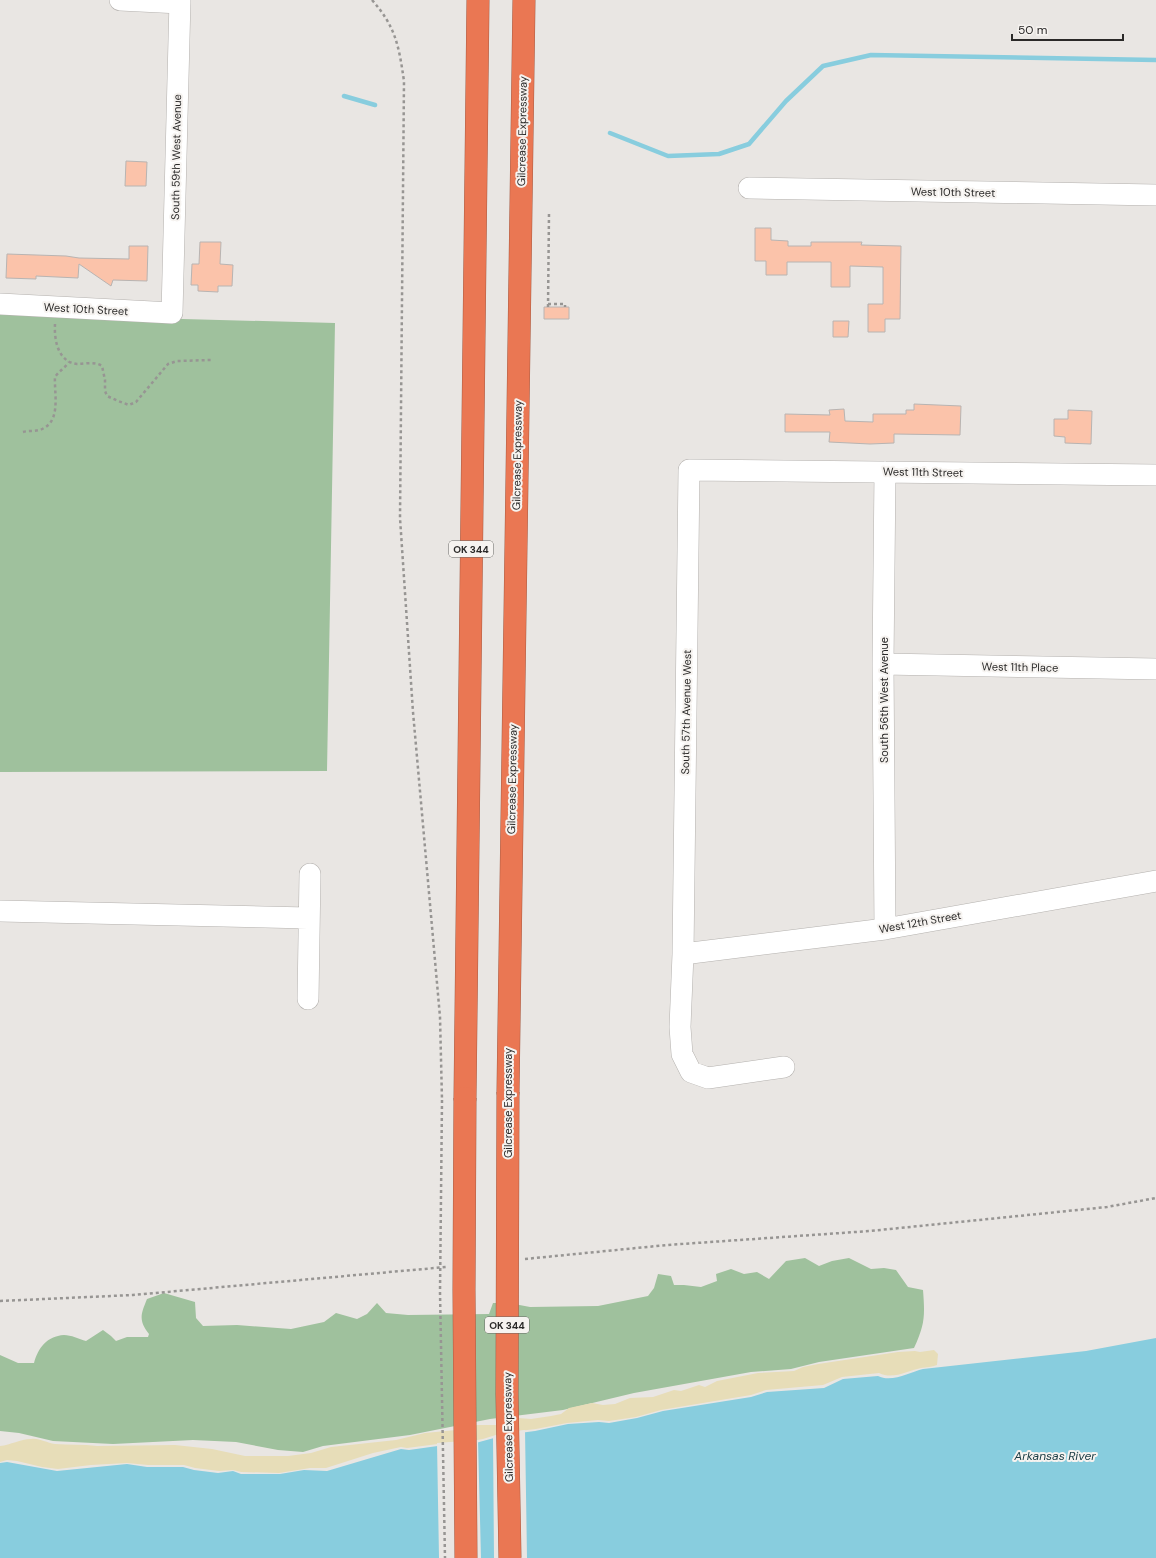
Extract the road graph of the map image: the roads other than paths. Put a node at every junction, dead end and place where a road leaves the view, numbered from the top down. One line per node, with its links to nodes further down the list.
1 (120, 0): 4 (street)
2 (478, 0): 22 (highway, OK 344, bridge)
3 (524, 0): 23 (highway, Gilcrease Expressway / OK 344, bridge)
4 (180, 1): 8 (street, South 59th West Avenue)
5 (749, 188): 6 (street, West 10th Street)
6 (1156, 195)
7 (0, 304): 8 (street, West 10th Street)
8 (172, 313)
9 (689, 470): 10 (street, West 11th Street); 19 (street, South 57th Avenue West)
10 (885, 472): 11 (street, West 11th Street); 12 (street, South 56th West Avenue)
11 (1156, 475)
12 (883, 664): 13 (street, West 11th Place); 18 (street, South 56th West Avenue)
13 (1156, 670)
14 (310, 874): 17 (street)
15 (1156, 881): 18 (street, West 12th Street)
16 (0, 911): 17 (street)
17 (308, 918): 20 (street)
18 (885, 929): 19 (street, West 12th Street)
19 (683, 954): 21 (street, South 57th Avenue West)
20 (308, 999)
21 (784, 1067)
22 (466, 1558)
23 (510, 1558)

